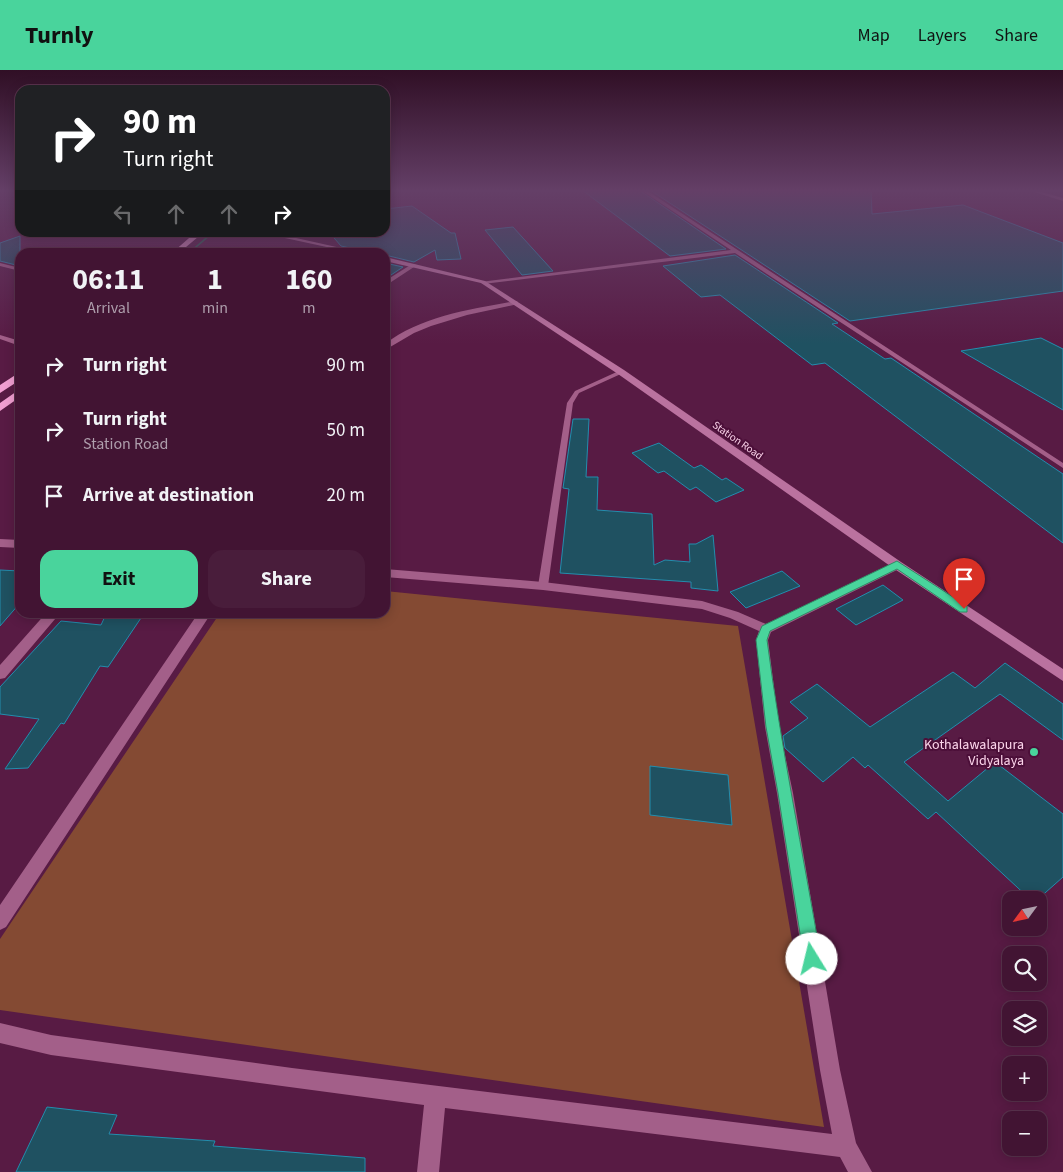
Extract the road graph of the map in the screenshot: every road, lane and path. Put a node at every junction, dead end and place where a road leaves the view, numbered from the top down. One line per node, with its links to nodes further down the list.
1 (305, 241): 3 (street)
2 (721, 241): 4 (lane)
3 (337, 248)
4 (736, 251): 10 (lane); 20 (lane)
5 (390, 259): 7 (street, Station Road)
6 (0, 264): 8 (lane)
7 (414, 264): 9 (street); 10 (street, Station Road)
8 (15, 268)
9 (390, 281)
10 (484, 282): 11 (street, Station Road)
11 (516, 303): 14 (street); 15 (street, Station Road)
12 (0, 337): 13 (street)
13 (15, 342)
14 (390, 343)
15 (621, 372): 23 (street, Station Road); 25 (lane)
16 (15, 379): 17 (highway)
17 (0, 390)
18 (15, 396): 19 (highway)
19 (0, 408)
20 (1063, 466)
21 (15, 536): 22 (street)
22 (3, 543)
23 (897, 565): 28 (street); 30 (street, Station Road)
24 (390, 573): 25 (street)
25 (542, 586): 28 (street)
26 (50, 618): 29 (street)
27 (202, 618): 31 (street)
28 (766, 629): 34 (street)
29 (0, 674)
30 (1063, 676)
31 (0, 921)
32 (0, 1032): 33 (street)
33 (436, 1096): 34 (street); 35 (street)
34 (846, 1147): 36 (street)
35 (428, 1172)
36 (861, 1172)

